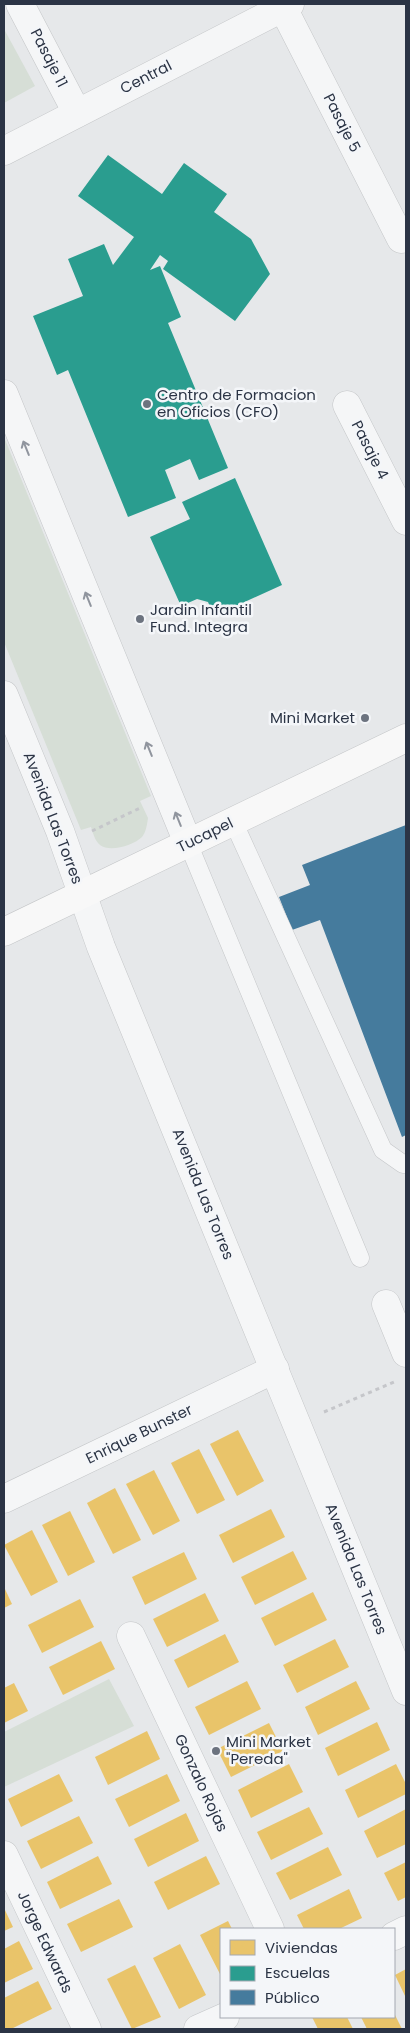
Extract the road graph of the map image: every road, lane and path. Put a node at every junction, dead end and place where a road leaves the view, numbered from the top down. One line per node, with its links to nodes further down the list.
1 (20, 4): 3 (street, Pasaje 11)
2 (284, 5): 3 (street, Central); 5 (street, Pasaje 5)
3 (77, 112): 4 (street, Central)
4 (4, 151)
5 (402, 240)
6 (4, 394): 11 (street, one-way to 6)
7 (347, 405): 8 (street, Pasaje 4)
8 (406, 521)
9 (4, 696): 14 (street, Avenida Las Torres)
10 (406, 738): 12 (main road, Tucapel)
11 (168, 794): 13 (street, one-way to 11); 14 (path)
12 (233, 821): 13 (main road, Tucapel); 17 (lane)
13 (188, 843): 15 (main road, Tucapel); 18 (lane)
14 (65, 845): 15 (street, Avenida Las Torres)
15 (83, 893): 16 (main road, Tucapel); 21 (street, Avenida Las Torres)
16 (4, 932)
17 (406, 1164)
18 (360, 1258)
19 (386, 1304): 20 (street)
20 (406, 1353)
21 (275, 1369): 23 (street, Avenida Las Torres); 24 (street, Enrique Bunster)
22 (397, 1380): 23 (path)
23 (297, 1424): 26 (street, Avenida Las Torres)
24 (7, 1490)
25 (131, 1636): 28 (street, Gonzalo Rojas)
26 (406, 1690)
27 (4, 1855): 30 (street, Jorge Edwards)
28 (270, 1928)
29 (223, 2018): 31 (street)
30 (87, 2029)
31 (198, 2029)

